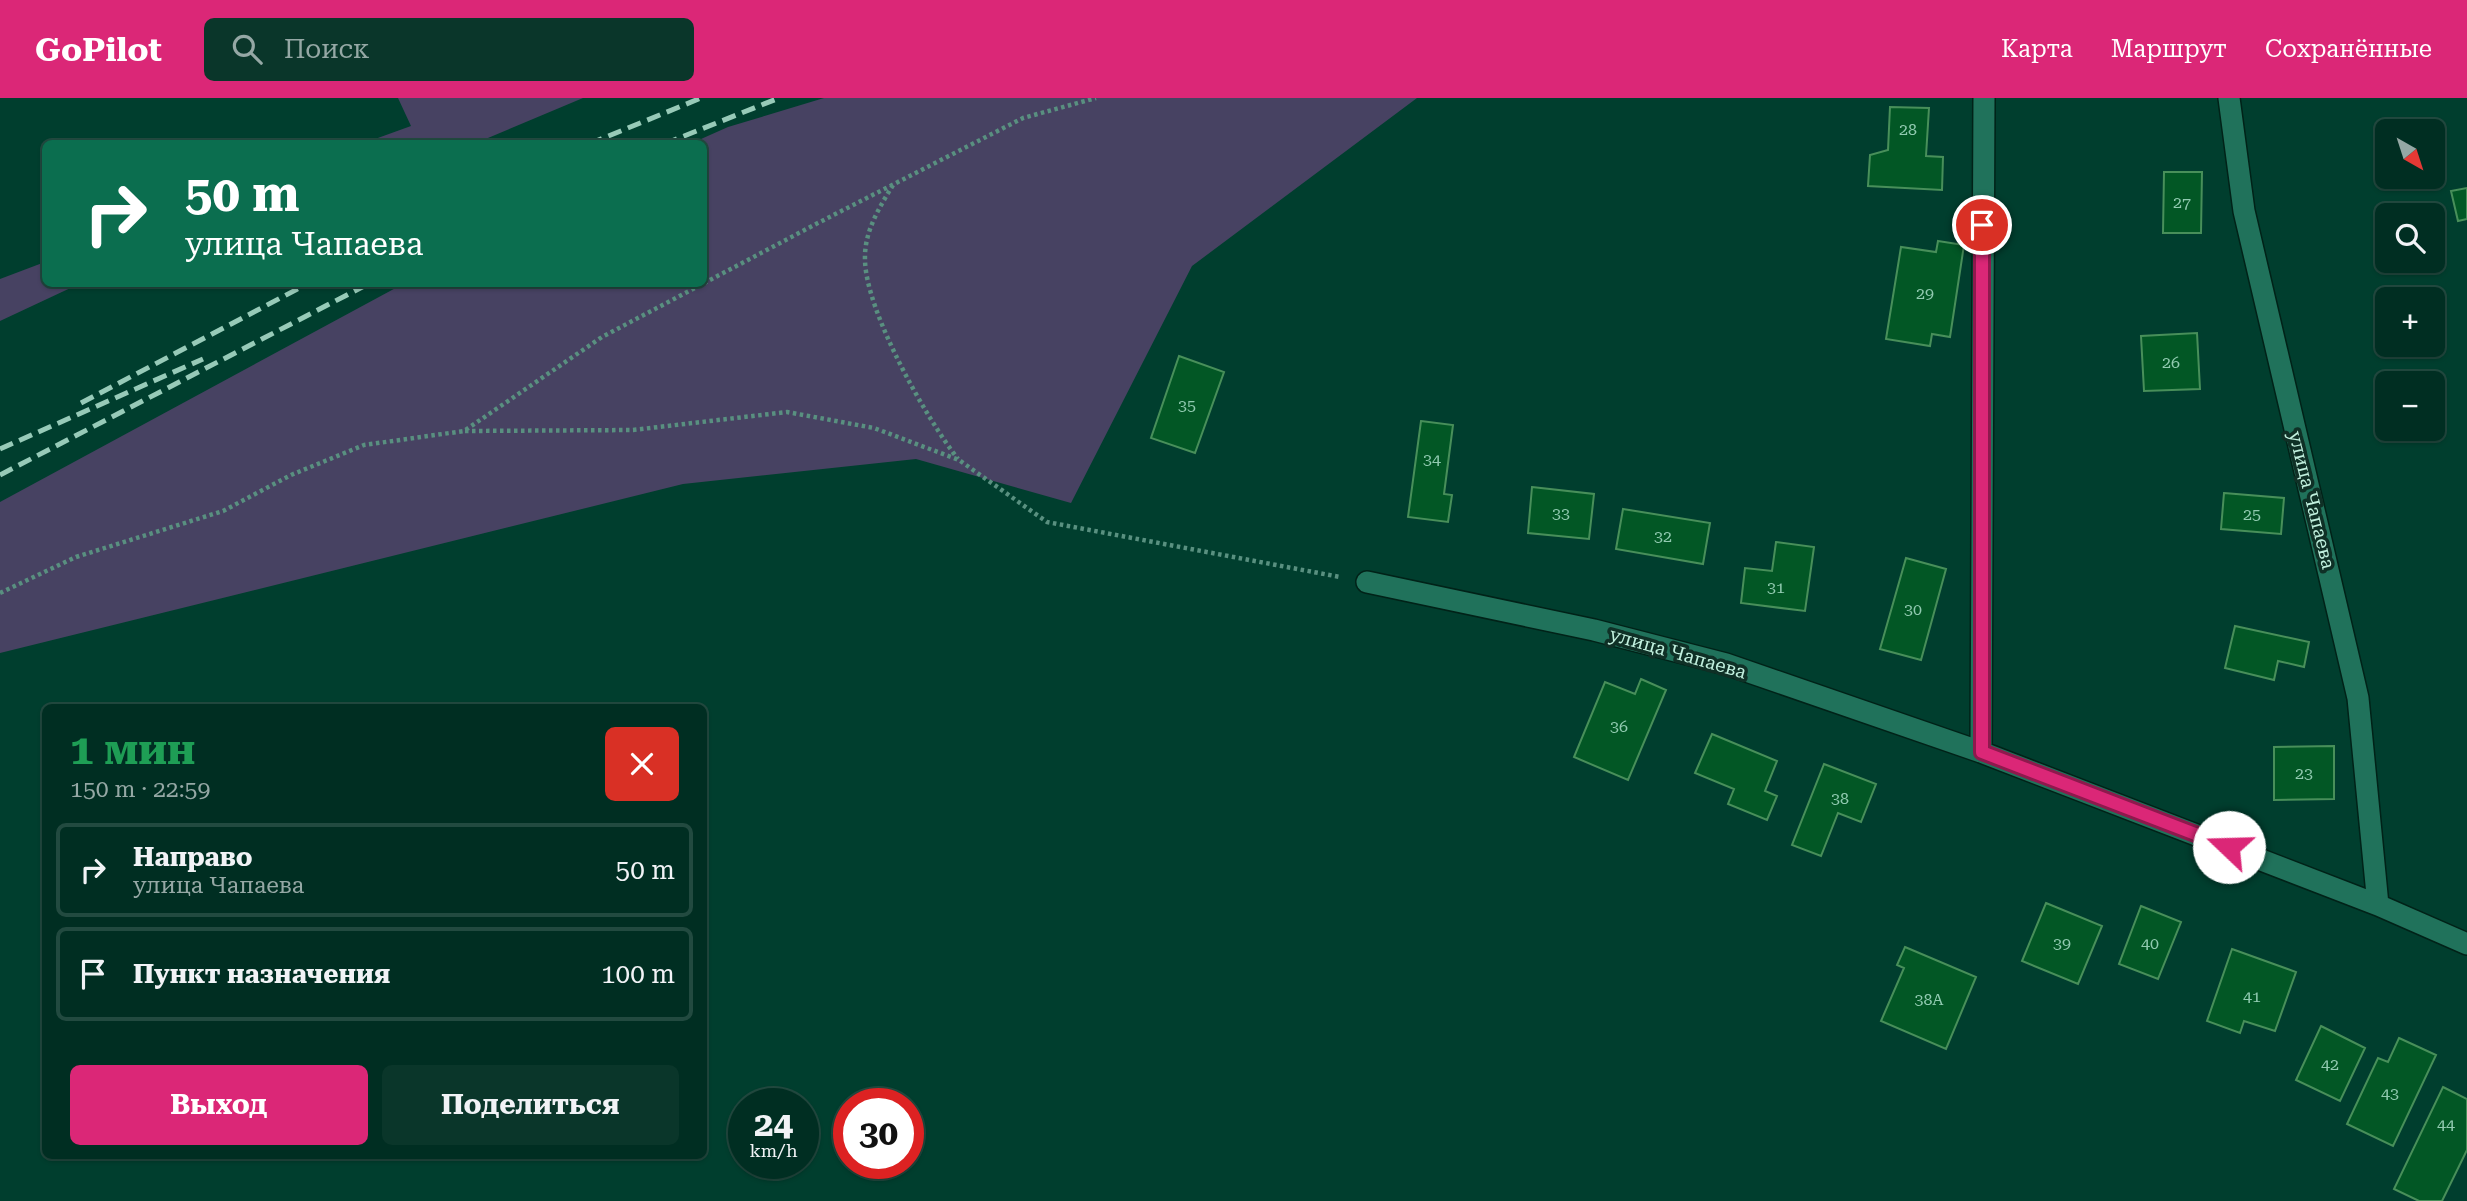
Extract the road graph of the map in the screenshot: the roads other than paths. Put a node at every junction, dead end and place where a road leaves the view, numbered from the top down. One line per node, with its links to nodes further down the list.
1 (1984, 98): 4 (street)
2 (2229, 98): 5 (street, улица Чапаева)
3 (1367, 582): 4 (street, улица Чапаева)
4 (1982, 752): 5 (street, улица Чапаева)
5 (2378, 905): 6 (street, улица Чапаева)
6 (2467, 944)

